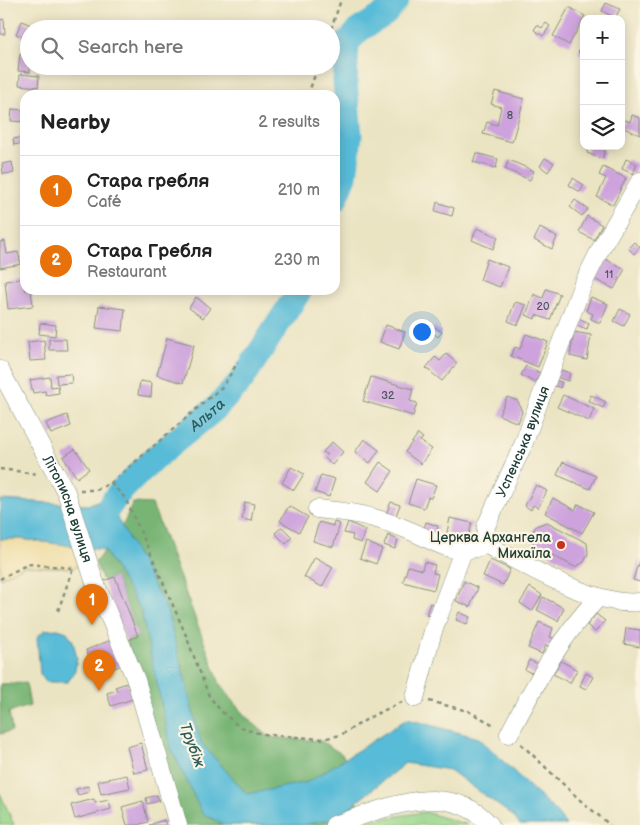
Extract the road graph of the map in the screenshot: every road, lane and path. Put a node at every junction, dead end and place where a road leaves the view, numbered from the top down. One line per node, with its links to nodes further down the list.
1 (341, 0): 2 (path)
2 (334, 20)
3 (315, 75): 4 (path)
4 (310, 90)
5 (640, 181): 12 (street, Успенська вулиця)
6 (238, 362): 9 (path)
7 (0, 370): 10 (street, Літописна вулиця)
8 (0, 469): 10 (path)
9 (112, 483): 10 (path); 19 (path)
10 (63, 486): 14 (street, Літописна вулиця)
11 (316, 509): 13 (street)
12 (485, 544): 13 (street); 16 (street)
13 (463, 551): 19 (street)
14 (82, 561): 15 (path); 18 (path); 21 (street, Літописна вулиця)
15 (0, 579)
16 (599, 597): 17 (street); 20 (street)
17 (640, 602)
18 (58, 611)
19 (414, 698): 20 (path)
20 (510, 734): 24 (path)
21 (178, 825)
22 (334, 825): 23 (street)
23 (490, 825)
24 (610, 825)

